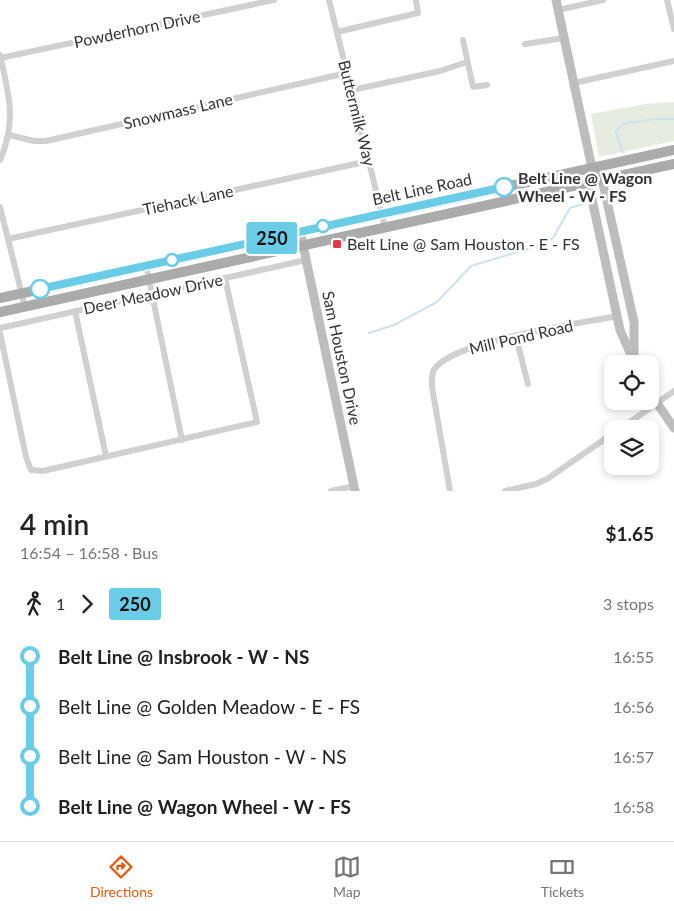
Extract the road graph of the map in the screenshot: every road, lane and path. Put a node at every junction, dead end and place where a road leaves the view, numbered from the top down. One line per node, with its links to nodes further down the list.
1 (274, 0): 13 (street, Powderhorn Drive)
2 (329, 0): 9 (street, Buttermilk Way)
3 (416, 0): 9 (street)
4 (556, 0): 7 (street)
5 (603, 0): 7 (street)
6 (667, 0): 8 (street)
7 (558, 10): 10 (street)
8 (674, 28)
9 (337, 32): 16 (street, Buttermilk Way)
10 (564, 38): 12 (street); 17 (street)
11 (463, 40): 15 (street)
12 (525, 44)
13 (0, 57): 20 (street)
14 (674, 61): 17 (street)
15 (467, 62): 18 (street); 19 (street)
16 (347, 73): 19 (street, Buttermilk Way); 20 (street, Snowmass Lane)
17 (574, 83): 25 (street)
18 (487, 85)
19 (352, 90): 23 (street, Buttermilk Way)
20 (9, 135): 22 (street)
21 (674, 150): 25 (main road, Belt Line Road)
22 (0, 160)
23 (369, 161): 31 (street, Buttermilk Way); 36 (street, Tiehack Lane)
24 (674, 164): 26 (main road, Belt Line Road)
25 (592, 168): 26 (street); 27 (street); 28 (main road, Belt Line Road)
26 (602, 180): 27 (main road, Belt Line Road); 32 (street)
27 (589, 182): 29 (main road, Belt Line Road); 33 (street)
28 (490, 189): 29 (main road); 31 (main road, Belt Line Road)
29 (494, 203): 34 (main road, Belt Line Road)
30 (0, 207): 36 (street)
31 (382, 213): 34 (street, Buttermilk Way); 35 (main road, Belt Line Road)
32 (612, 223): 33 (street); 48 (street)
33 (597, 226): 49 (street)
34 (385, 227): 37 (main road, Belt Line Road)
35 (300, 231): 37 (street, Sam Houston Drive); 39 (main road, Belt Line Road)
36 (8, 239): 42 (street)
37 (302, 245): 38 (street, Sam Houston Drive); 40 (main road, Belt Line Road)
38 (306, 260): 41 (street, Deer Meadow Drive); 65 (street, Sam Houston Drive)
39 (146, 265): 40 (street); 42 (main road, Belt Line Road)
40 (148, 278): 43 (street); 45 (main road, Belt Line Road)
41 (226, 278): 43 (street, Deer Meadow Drive); 63 (street)
42 (22, 293): 44 (main road, Belt Line Road); 45 (street)
43 (152, 294): 46 (street, Deer Meadow Drive); 63 (street)
44 (0, 298)
45 (25, 307): 47 (main road, Belt Line Road)
46 (75, 311): 50 (street, Deer Meadow Drive); 64 (street)
47 (0, 312)
48 (631, 312): 49 (street); 54 (street)
49 (617, 316): 52 (street, Mill Pond Road); 53 (street)
50 (0, 328)
51 (0, 333): 64 (street)
52 (516, 337): 55 (street); 67 (street, Mill Pond Road)
53 (631, 355)
54 (634, 355)
55 (528, 384)
56 (674, 392): 57 (street)
57 (659, 401)
58 (659, 407): 61 (street)
59 (646, 410): 60 (street)
60 (632, 420)
61 (674, 428)
62 (604, 439): 68 (street)
63 (182, 440): 64 (street)
64 (106, 456)
65 (354, 488): 66 (street)
66 (331, 491)
67 (450, 491)
68 (505, 491)

